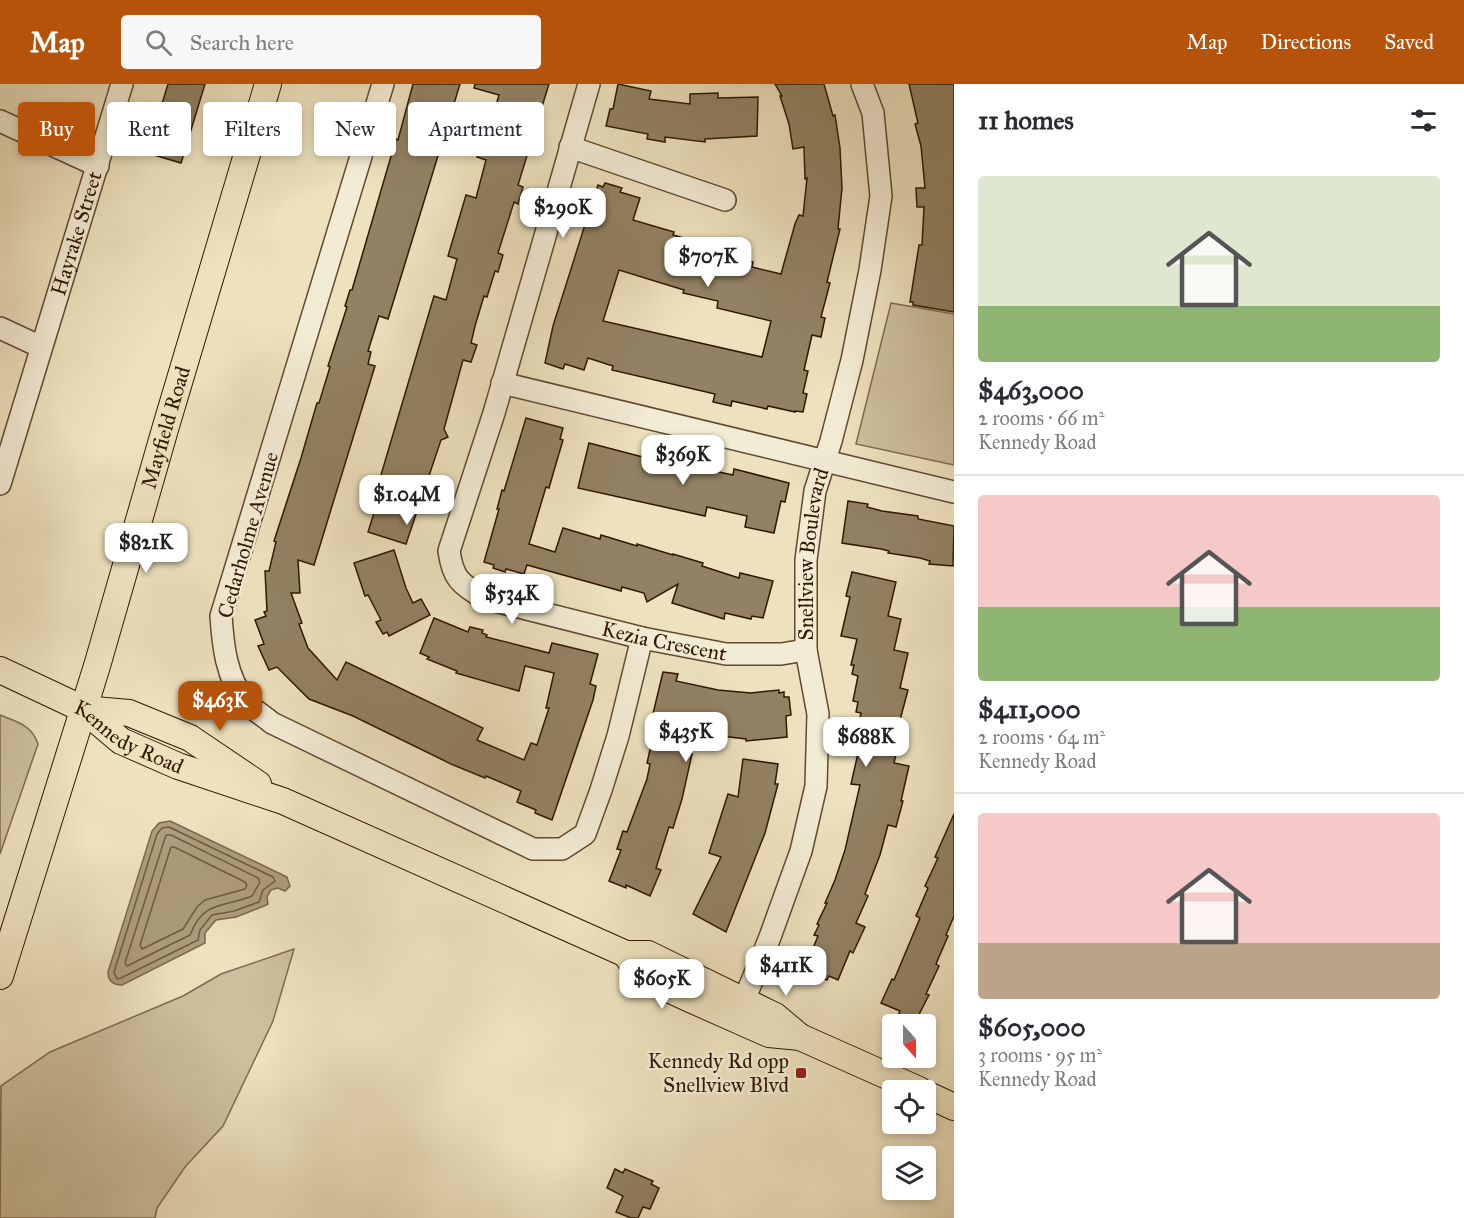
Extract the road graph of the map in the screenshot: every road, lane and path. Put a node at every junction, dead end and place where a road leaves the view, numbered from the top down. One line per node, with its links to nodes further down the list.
1 (122, 84): 8 (street, Hayrake Street)
2 (268, 84): 19 (main road, Mayfield Road)
3 (382, 84): 16 (street, Cedarholme Avenue)
4 (589, 84): 7 (street)
5 (862, 84): 13 (street, Snellview Boulevard)
6 (0, 121): 8 (street)
7 (570, 147): 9 (street); 12 (street)
8 (98, 166): 11 (street, Hayrake Street)
9 (725, 200)
10 (0, 328): 11 (street)
11 (42, 347): 14 (street, Hayrake Street)
12 (502, 383): 13 (street); 16 (street, Kezia Crescent)
13 (825, 461): 15 (street); 17 (street, Snellview Boulevard)
14 (0, 484)
15 (954, 492)
16 (642, 638): 17 (street, Kezia Crescent)
17 (806, 650): 21 (street, Snellview Boulevard)
18 (0, 670): 19 (main road)
19 (83, 709): 20 (main road, Mayfield Road); 21 (main road, Kennedy Road)
20 (0, 976)
21 (740, 1010): 22 (main road, Kennedy Road)
22 (897, 1080)
23 (936, 1099): 24 (main road)
24 (954, 1107)

